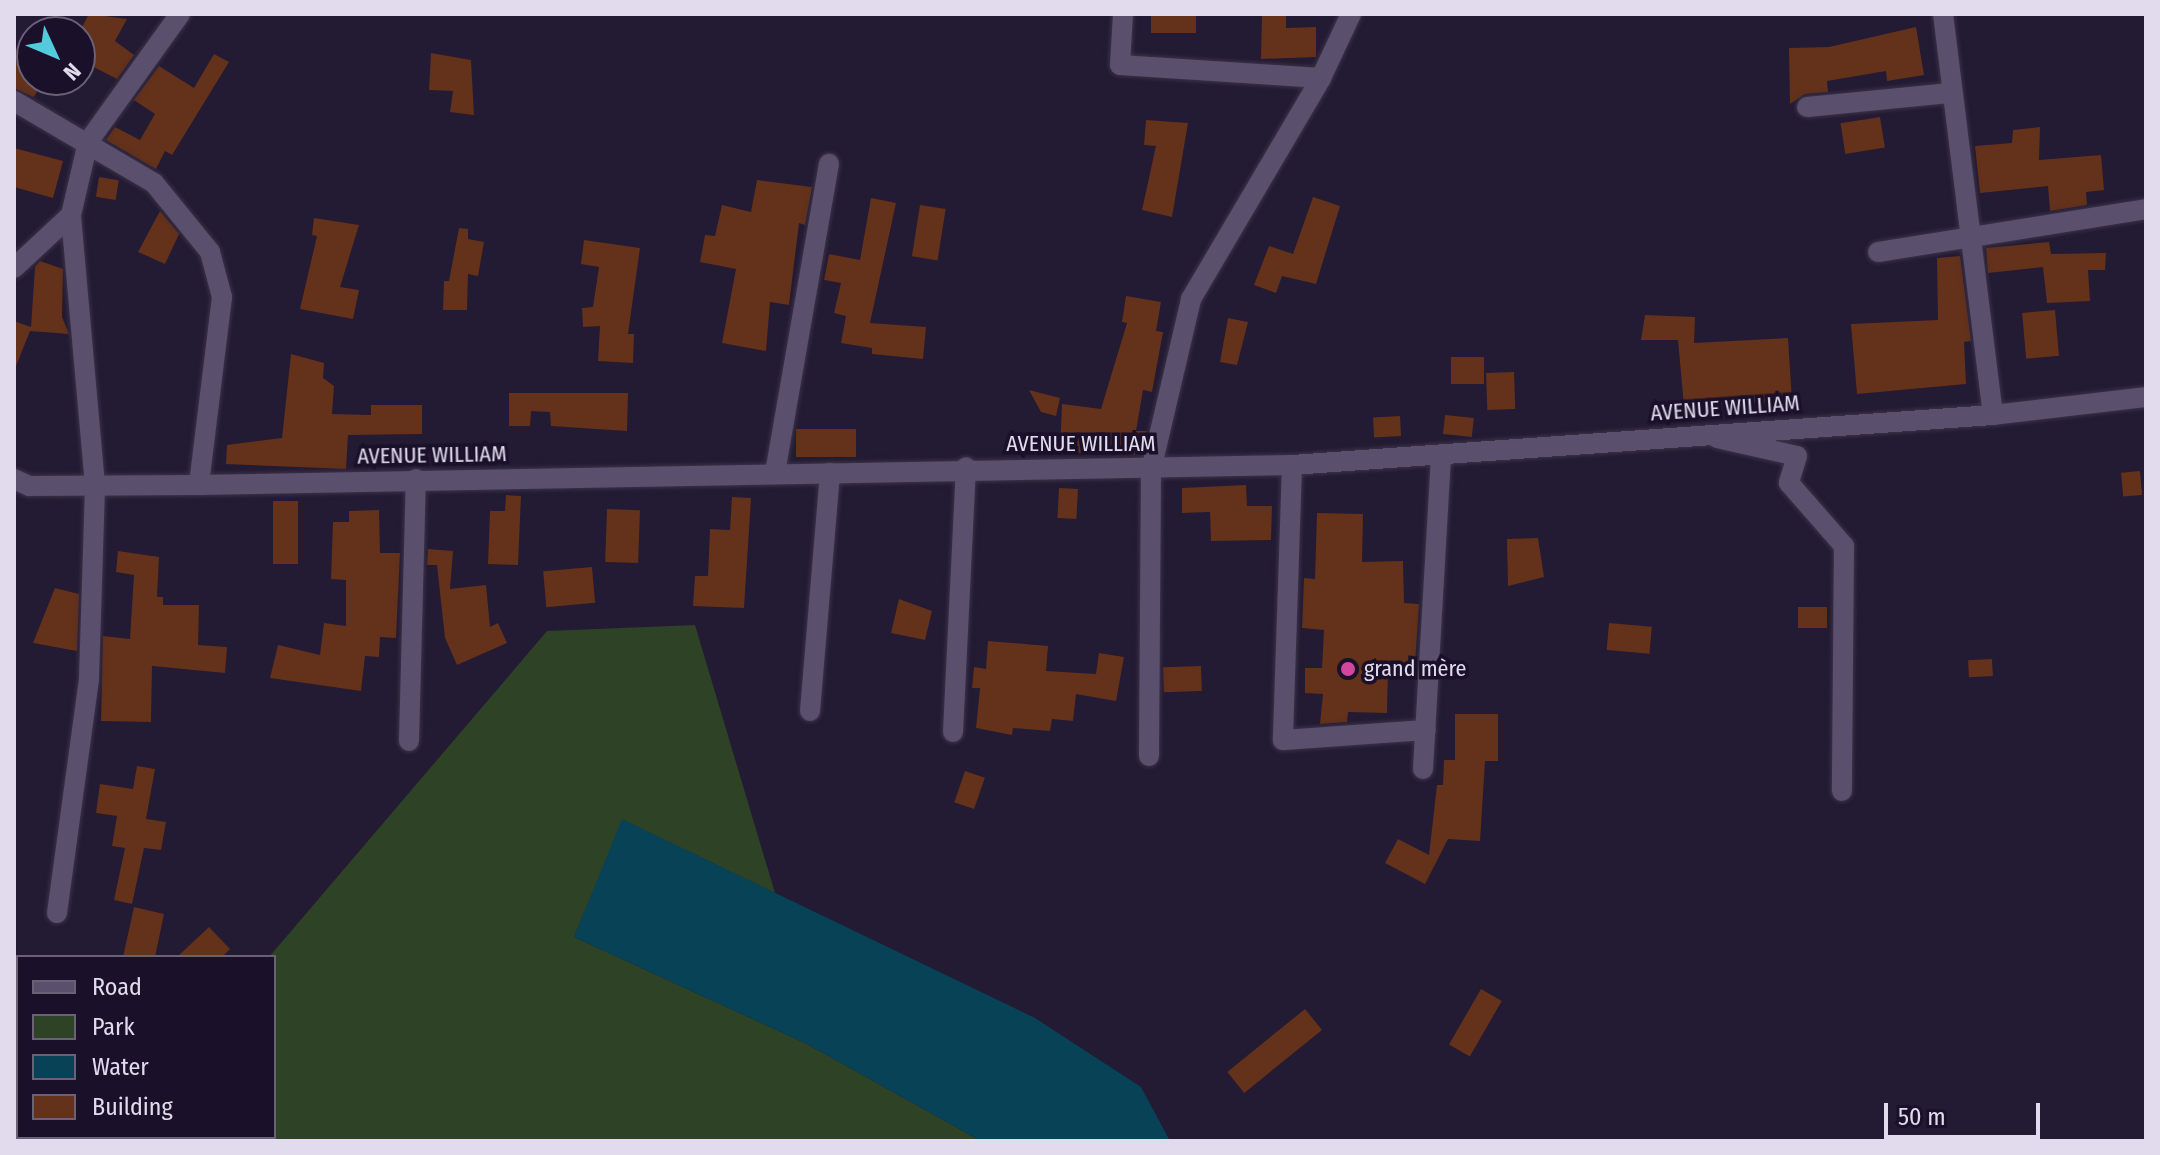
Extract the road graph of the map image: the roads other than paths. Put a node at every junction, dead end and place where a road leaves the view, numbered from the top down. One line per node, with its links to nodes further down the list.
1 (180, 14): 9 (street)
2 (1123, 14): 5 (street)
3 (1351, 14): 5 (street)
4 (1943, 14): 6 (street)
5 (1321, 78): 22 (street)
6 (1951, 93): 8 (street); 13 (street)
7 (14, 101): 9 (street)
8 (1807, 107)
9 (88, 142): 12 (street); 28 (street)
10 (829, 164): 23 (street)
11 (2146, 209): 13 (street)
12 (71, 215): 15 (street); 27 (street)
13 (1975, 240): 14 (street); 17 (street)
14 (1878, 252)
15 (14, 268)
16 (2146, 397): 17 (street, AVENUE WILLIAM)
17 (1993, 415): 18 (street, AVENUE WILLIAM)
18 (1701, 434): 19 (street, AVENUE WILLIAM); 35 (street)
19 (1441, 456): 20 (street, AVENUE WILLIAM); 30 (street)
20 (1292, 465): 22 (street, AVENUE WILLIAM); 30 (street)
21 (966, 467): 22 (street, AVENUE WILLIAM); 24 (street, AVENUE WILLIAM); 31 (street)
22 (1151, 470): 33 (street)
23 (775, 473): 24 (street, AVENUE WILLIAM); 26 (street, AVENUE WILLIAM)
24 (830, 473): 29 (street)
25 (14, 479): 27 (street, AVENUE WILLIAM)
26 (416, 479): 28 (street, AVENUE WILLIAM); 32 (street)
27 (95, 485): 28 (street, AVENUE WILLIAM); 36 (street)
28 (199, 485)
29 (810, 711)
30 (1426, 730): 34 (street)
31 (953, 732)
32 (409, 741)
33 (1149, 756)
34 (1423, 769)
35 (1842, 791)
36 (57, 913)

